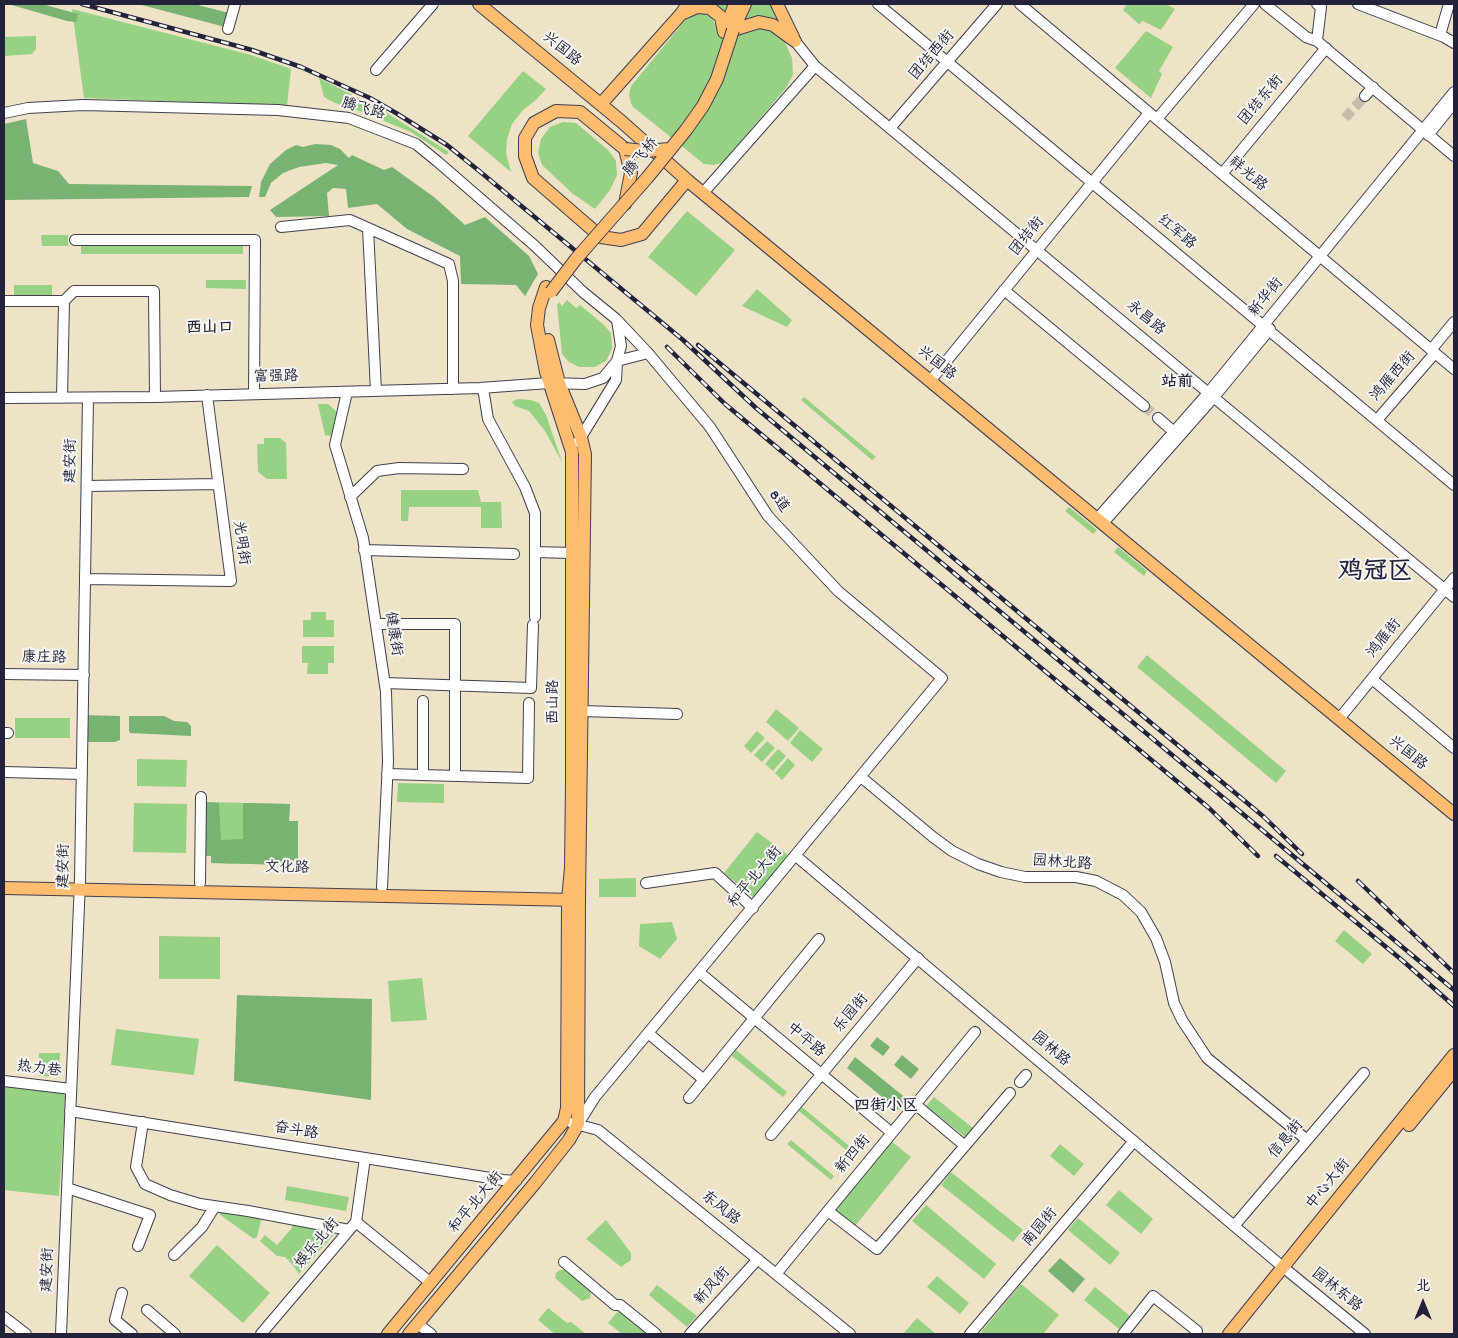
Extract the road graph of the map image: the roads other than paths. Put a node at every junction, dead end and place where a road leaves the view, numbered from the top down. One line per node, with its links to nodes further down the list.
1 (235, 4): 16 (street)
2 (433, 4): 25 (street)
3 (479, 4): 30 (main road, 兴国路)
4 (735, 4): 17 (main road)
5 (745, 4): 17 (main road)
6 (777, 4): 19 (main road)
7 (878, 4): 23 (street, 红军路)
8 (997, 4): 23 (street, 团结西街)
9 (1020, 4): 32 (street, 祥光路)
10 (1254, 4): 32 (street, 团结街)
11 (1266, 4): 20 (street)
12 (1317, 4): 20 (street)
13 (1358, 4): 18 (street)
14 (1449, 4): 18 (street)
15 (684, 9): 17 (main road); 30 (main road)
16 (228, 29)
17 (728, 31): 19 (main road); 36 (main road, 腾飞桥, bridge)
18 (1440, 35): 21 (street)
19 (795, 41): 24 (street, 永昌路)
20 (1317, 41): 22 (street)
21 (1454, 43)
22 (1326, 48): 26 (street); 38 (street, 团结东街)
23 (948, 62): 33 (street, 团结西街); 40 (street, 红军路)
24 (815, 66): 33 (street, 永昌路); 42 (street)
25 (376, 70)
26 (1373, 87): 28 (street); 34 (street)
27 (1454, 92): 34 (street, 新华街)
28 (1364, 96)
29 (1454, 103): 34 (street, 新华街)
30 (601, 104): 39 (main road, 兴国路)
31 (4, 114): 53 (street, 腾飞路)
32 (1153, 116): 38 (street, 祥光路); 40 (street, 团结街)
33 (892, 128): 47 (street, 永昌路)
34 (1426, 132): 37 (street); 48 (street, 新华街)
35 (625, 149): 36 (main road, bridge); 39 (main road); 41 (main road)
36 (665, 150): 41 (main road, 腾飞桥); 43 (main road, 腾飞桥, bridge)
37 (1454, 156)
38 (1222, 174): 48 (street, 祥光路)
39 (687, 180): 42 (main road, 兴国路)
40 (1092, 182): 47 (street, 团结街); 55 (street, 红军路)
41 (628, 189): 43 (main road, bridge); 49 (main road, 腾飞桥)
42 (703, 193): 60 (main road, 兴国路)
43 (625, 204): 49 (main road, 腾飞桥, bridge)
44 (281, 227): 45 (street)
45 (368, 228): 63 (street); 64 (street)
46 (75, 240): 66 (street)
47 (1037, 249): 50 (street, 团结街); 67 (street, 永昌路)
48 (1322, 258): 55 (street, 新华街); 56 (street, 祥光路)
49 (548, 290): 61 (main road, 西山路)
50 (1004, 290): 60 (street, 团结街); 73 (street)
51 (4, 301): 52 (street)
52 (64, 301): 69 (street); 71 (street)
53 (616, 319): 57 (street, 8道); 58 (street)
54 (1454, 322): 56 (street, 鸿雁西街)
55 (1266, 328): 67 (street, 新华街); 75 (street, 红军路)
56 (1433, 351): 59 (street, 祥光路); 75 (street, 鸿雁西街)
57 (648, 353): 58 (street); 96 (street, 8道)
58 (617, 361): 61 (street, 富强路); 77 (street)
59 (1454, 369)
60 (931, 380): 84 (main road, 兴国路)
61 (554, 383): 62 (street, 富强路); 77 (main road, 西山路); 78 (main road, 西山路)
62 (483, 388): 63 (street, 富强路); 86 (street)
63 (454, 389): 64 (street, 富强路)
64 (376, 391): 65 (street, 富强路)
65 (348, 392): 66 (street, 富强路); 83 (street, 健康街)
66 (254, 394): 68 (street, 富强路)
67 (1212, 394): 76 (street, 新华街); 84 (street, 新华街); 91 (street, 永昌路)
68 (207, 395): 69 (street, 富强路); 80 (street, 光明街)
69 (155, 396): 72 (street, 富强路)
70 (4, 398): 71 (street, 富强路)
71 (62, 398): 72 (street, 富强路)
72 (88, 398): 82 (street, 建安街)
73 (1144, 406)
74 (1158, 418): 76 (street)
75 (1377, 420): 81 (street, 红军路)
76 (1174, 432): 84 (street, 新华街)
77 (581, 437): 78 (street); 102 (main road, 西山路)
78 (572, 452): 87 (main road, 西山路)
79 (463, 469): 83 (street)
80 (218, 484): 82 (street); 90 (street, 光明街)
81 (1454, 485)
82 (87, 486): 90 (street, 建安街)
83 (350, 497): 85 (street, 健康街)
84 (1100, 521): 104 (main road, 兴国路)
85 (364, 550): 88 (street); 93 (street, 健康街)
86 (535, 552): 87 (street); 99 (street)
87 (572, 553): 121 (main road, 西山路)
88 (514, 554)
89 (1454, 578): 91 (street, 鸿雁街)
90 (85, 579): 95 (street, 建安街)
91 (1445, 589): 92 (street, 永昌路); 97 (street, 鸿雁街)
92 (1454, 597)
93 (376, 624): 98 (street, 健康街); 99 (street)
94 (4, 674): 95 (street, 康庄路)
95 (84, 675): 107 (street, 建安街)
96 (942, 678): 111 (street, 和平北大街)
97 (1372, 679): 104 (street, 鸿雁街); 105 (street)
98 (385, 683): 99 (street); 108 (street, 健康街)
99 (455, 686): 110 (street)
100 (423, 702): 109 (street)
101 (529, 703): 110 (street)
102 (582, 711): 103 (street); 121 (main road, 西山路)
103 (677, 714)
104 (1340, 719): 113 (main road, 兴国路)
105 (1454, 748)
106 (4, 772): 107 (street)
107 (82, 774): 118 (street, 建安街)
108 (387, 774): 109 (street); 120 (street, 健康街)
109 (423, 775): 110 (street)
110 (455, 776)
111 (861, 777): 114 (street, 和平北大街); 145 (street, 园林北路)
112 (200, 797): 116 (street)
113 (1454, 812)
114 (796, 856): 122 (street, 和平北大街); 124 (street, 园林路)
115 (4, 880): 118 (main road, 文化路)
116 (200, 883): 118 (main road, 文化路); 120 (main road, 文化路)
117 (646, 883): 122 (street)
118 (80, 885): 119 (main road, 文化路); 120 (main road, 文化路); 135 (street, 建安街)
119 (4, 888)
120 (376, 889): 121 (main road, 文化路)
121 (574, 897): 140 (main road, 西山路); 140 (main road, 西山路)
122 (753, 908): 125 (street, 和平北大街)
123 (819, 939): 126 (street)
124 (918, 958): 132 (street, 乐园街); 146 (street, 园林路)
125 (699, 972): 126 (street, 中平路); 128 (street, 和平北大街)
126 (754, 1018): 132 (street, 中平路); 133 (street)
127 (975, 1032): 138 (street, 新四街)
128 (648, 1033): 133 (street); 140 (street, 和平北大街)
129 (1454, 1055): 159 (main road, 中心大街)
130 (1454, 1070): 159 (main road, 中心大街)
131 (1364, 1073): 145 (street, 信息街)
132 (821, 1074): 143 (street, 中平路); 144 (street, 乐园街)
133 (704, 1080): 137 (street)
134 (4, 1081): 135 (street, 热力巷)
135 (71, 1089): 139 (street, 建安街)
136 (1010, 1093): 147 (street)
137 (689, 1098)
138 (915, 1104): 143 (street, 新四街); 147 (street)
139 (70, 1110): 141 (street, 奋斗路); 150 (street, 建安街)
140 (576, 1113): 142 (street, 东风路); 142 (street); 149 (main road, 和平北大街); 165 (main road, 和平北大街)
141 (143, 1122): 148 (street, 奋斗路); 151 (street)
142 (598, 1130): 157 (street, 东风路)
143 (892, 1133): 152 (street, 新四街)
144 (771, 1134)
145 (1306, 1140): 154 (street, 信息街)
146 (1134, 1141): 154 (street, 园林路); 178 (street, 南园街)
147 (965, 1146): 152 (street)
148 (365, 1158): 149 (street, 奋斗路); 153 (street, 娱乐北街)
149 (516, 1181): 161 (main road, 和平北大街)
150 (67, 1188): 155 (street); 168 (street, 建安街)
151 (215, 1206): 153 (street); 156 (street)
152 (828, 1211): 160 (street, 新四街)
153 (353, 1226): 161 (street); 171 (street, 娱乐北街)
154 (1234, 1226): 159 (street, 园林路)
155 (138, 1246)
156 (174, 1255)
157 (758, 1260): 160 (street, 东风路); 176 (street, 新风街)
158 (564, 1262): 175 (street)
159 (1286, 1270): 180 (main road, 中心大街); 181 (main road, 中心大街); 182 (street, 园林东路)
160 (776, 1274): 177 (street, 东风路)
161 (431, 1283): 172 (main road, 和平北大街)
162 (122, 1293): 169 (street)
163 (147, 1310): 170 (street)
164 (4, 1317): 167 (street)
165 (418, 1324): 173 (main road, 和平北大街); 174 (street)
166 (1197, 1332): 179 (street)
167 (26, 1334)
168 (61, 1334)
169 (132, 1334)
170 (175, 1334)
171 (261, 1334)
172 (388, 1334)
173 (409, 1334)
174 (431, 1334)
175 (656, 1334)
176 (690, 1334)
177 (850, 1334)
178 (970, 1334)
179 (1123, 1334)
180 (1229, 1334)
181 (1238, 1334)
182 (1365, 1334)

